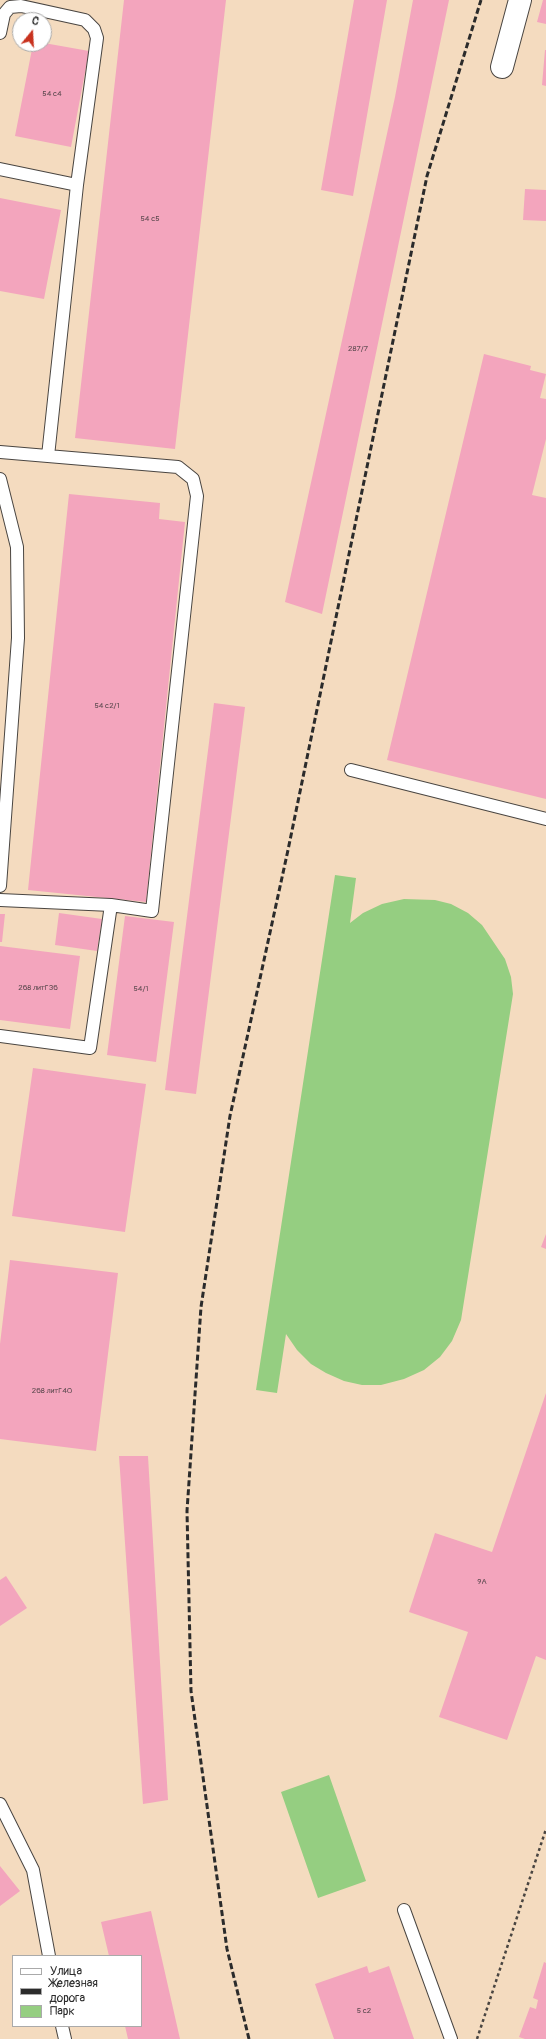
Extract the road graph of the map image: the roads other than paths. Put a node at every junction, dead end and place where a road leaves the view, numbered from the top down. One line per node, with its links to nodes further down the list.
1 (520, 0): 3 (street)
2 (0, 33): 5 (lane)
3 (502, 67)
4 (0, 168): 5 (lane)
5 (77, 185): 7 (lane)
6 (0, 452): 7 (lane)
7 (48, 456): 13 (lane)
8 (0, 479): 11 (lane)
9 (351, 770): 10 (lane)
10 (546, 819)
11 (0, 886)
12 (0, 900): 13 (lane)
13 (111, 905): 14 (lane)
14 (0, 1036)
15 (0, 1804): 17 (lane)
16 (404, 1910): 20 (lane)
17 (49, 1955)
18 (62, 2027): 19 (lane)
19 (65, 2039)
20 (451, 2039)

